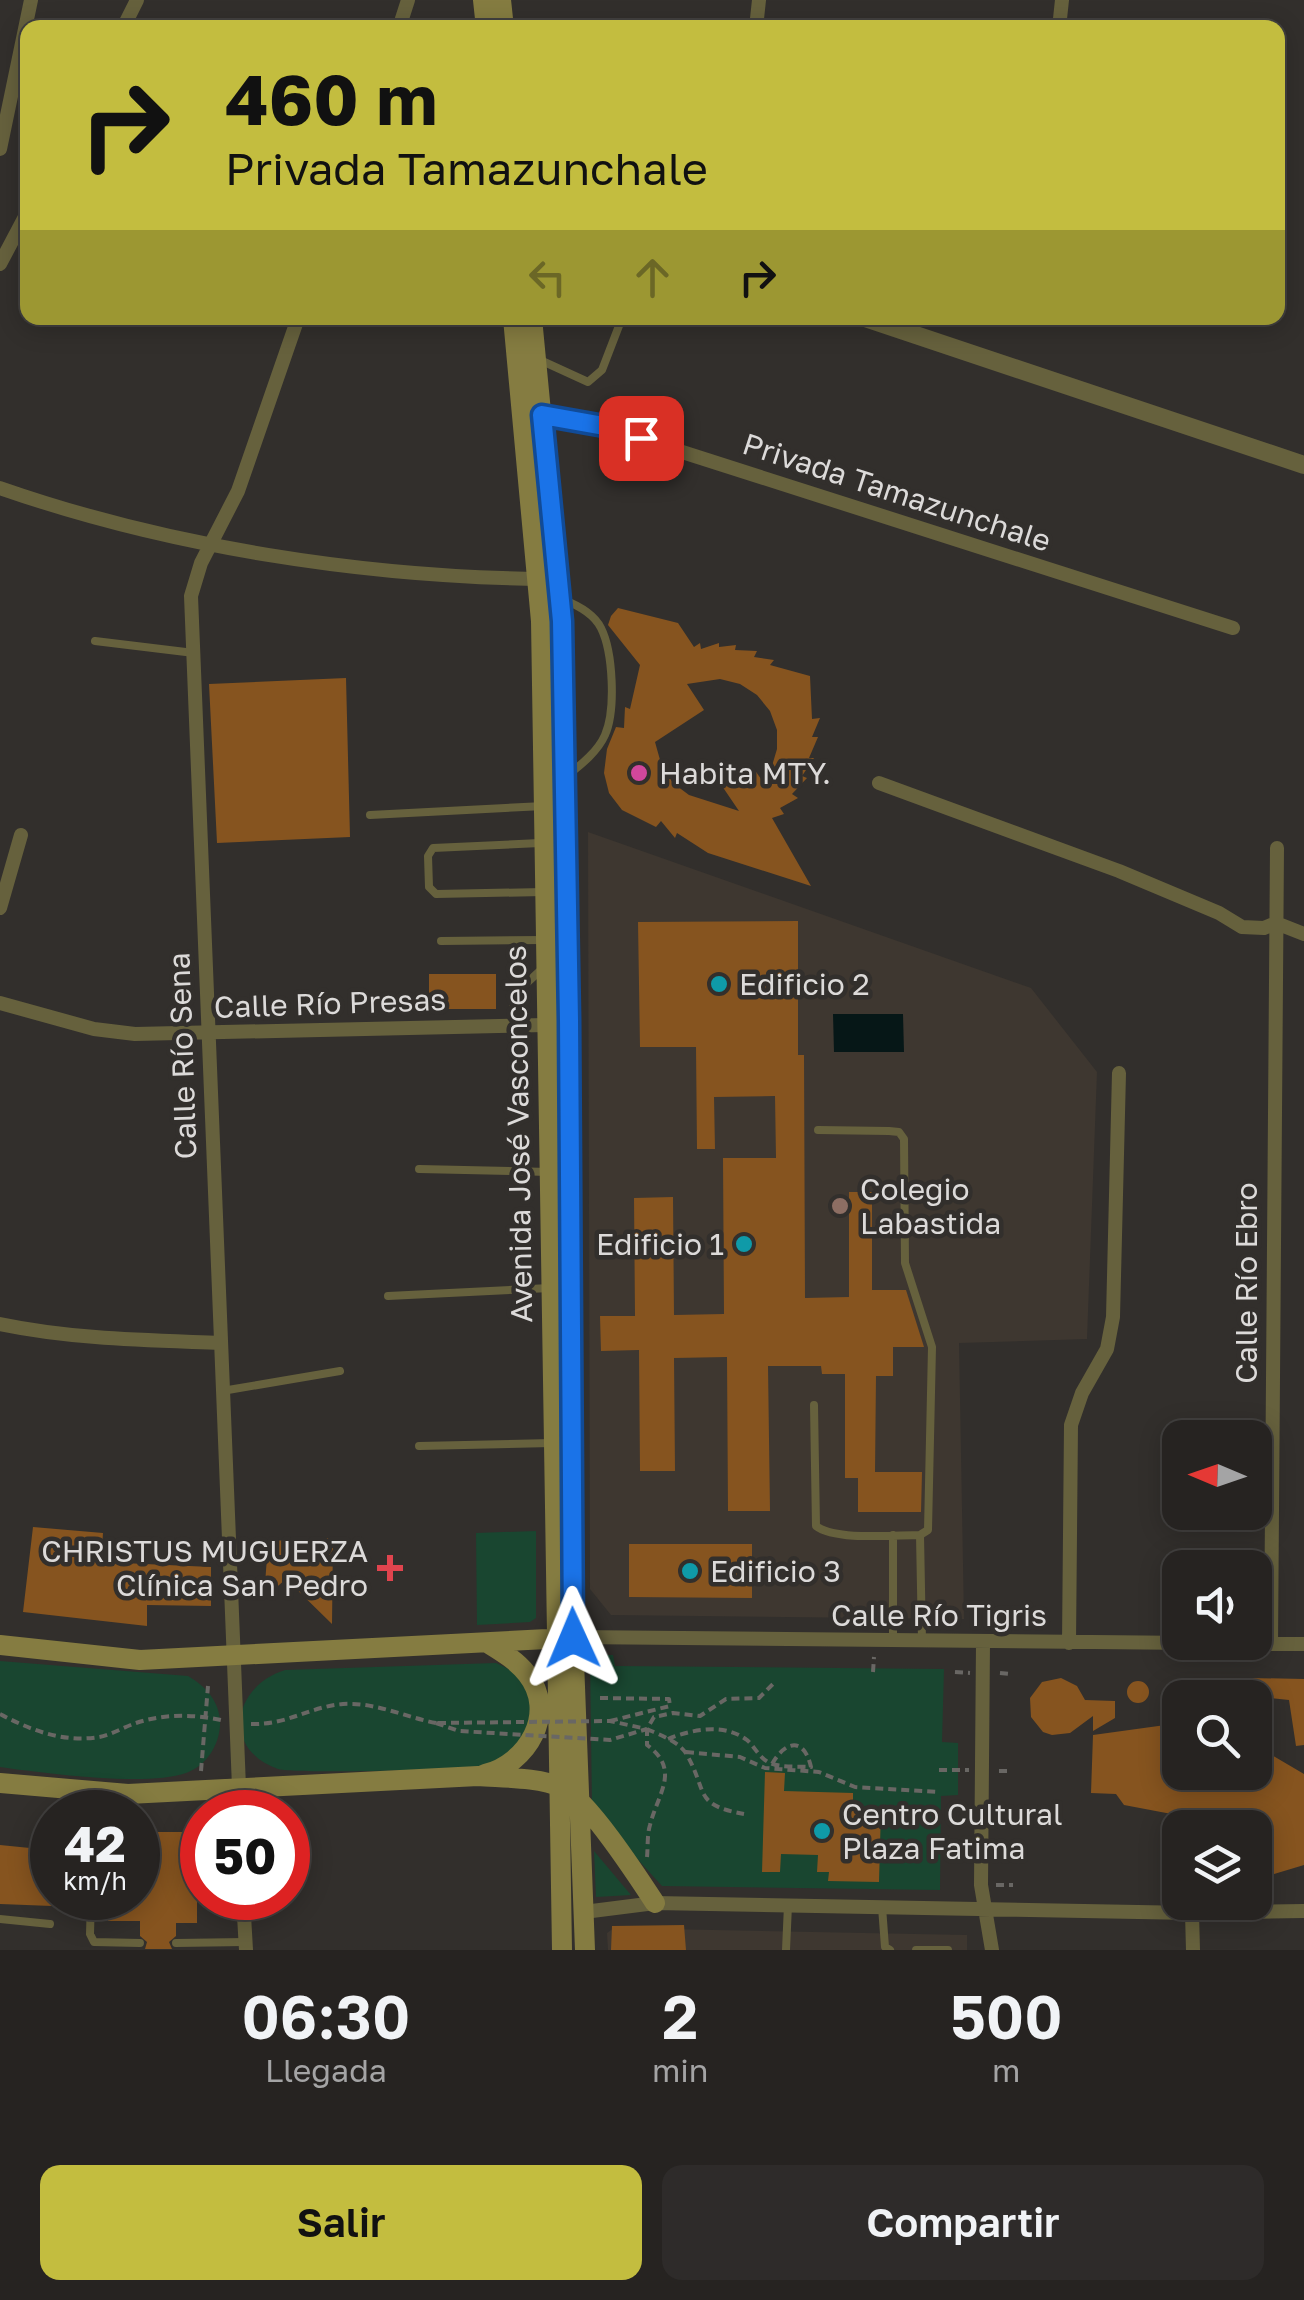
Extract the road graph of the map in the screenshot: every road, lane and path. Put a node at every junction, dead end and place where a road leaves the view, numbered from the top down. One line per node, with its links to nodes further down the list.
1 (20, 53): 2 (street)
2 (0, 149)
3 (20, 225): 4 (street)
4 (0, 264)
5 (296, 325): 14 (street, Calle Río Sena)
6 (515, 325): 11 (main road, Avenida José Vasconcelos)
7 (533, 325): 10 (main road, Avenida José Vasconcelos)
8 (619, 325): 10 (lane)
9 (886, 325): 12 (street)
10 (536, 358): 11 (main road, Avenida José Vasconcelos)
11 (532, 416): 15 (main road, Avenida José Vasconcelos); 16 (street, Privada Tamazunchale)
12 (1304, 465)
13 (0, 488): 14 (street)
14 (214, 543): 15 (street); 18 (street, Calle Río Sena)
15 (552, 585): 19 (main road, Avenida José Vasconcelos); 19 (lane); 21 (main road, Avenida José Vasconcelos)
16 (1233, 628)
17 (96, 641): 18 (lane)
18 (194, 653): 38 (street, Calle Río Sena)
19 (565, 778): 42 (main road, Avenida José Vasconcelos)
20 (878, 783): 28 (street)
21 (544, 806): 22 (lane); 24 (main road, Avenida José Vasconcelos)
22 (370, 815)
23 (21, 835): 27 (street)
24 (544, 843): 26 (main road, Avenida José Vasconcelos); 26 (lane)
25 (1278, 848): 28 (street, Calle Río Ebro)
26 (545, 892): 30 (main road, Avenida José Vasconcelos)
27 (0, 908)
28 (1276, 923): 29 (street); 54 (street, Calle Río Ebro)
29 (1304, 934)
30 (545, 940): 31 (lane); 32 (main road, Avenida José Vasconcelos)
31 (441, 942)
32 (545, 966): 33 (lane); 37 (main road, Avenida José Vasconcelos)
33 (518, 990)
34 (512, 1001): 36 (lane)
35 (0, 1003): 38 (street, Calle Río Presas)
36 (514, 1025): 37 (street, Calle Río Presas); 38 (street, Calle Río Presas)
37 (546, 1025): 42 (main road, Avenida José Vasconcelos)
38 (209, 1034): 46 (street, Calle Río Sena)
39 (1119, 1073): 59 (street)
40 (818, 1130): 53 (lane)
41 (419, 1169): 42 (lane)
42 (559, 1172): 43 (main road, Avenida José Vasconcelos); 50 (main road, Avenida José Vasconcelos)
43 (550, 1288): 44 (lane); 50 (main road, Avenida José Vasconcelos)
44 (388, 1296)
45 (0, 1324): 46 (street)
46 (220, 1343): 48 (street, Calle Río Sena)
47 (340, 1371): 48 (lane)
48 (222, 1390): 65 (street, Calle Río Sena)
49 (814, 1405): 52 (lane)
50 (562, 1443): 51 (lane); 55 (main road, Avenida José Vasconcelos)
51 (419, 1446)
52 (893, 1535): 53 (lane); 56 (lane)
53 (920, 1535): 57 (lane)
54 (1272, 1550)
55 (564, 1638): 56 (street, Calle Río Tigris); 61 (main road); 80 (main road, Avenida José Vasconcelos); 85 (main road, Avenida José Vasconcelos)
56 (893, 1641): 57 (street, Calle Río Tigris)
57 (922, 1642): 58 (street, Calle Río Tigris)
58 (983, 1643): 59 (street, Calle Río Tigris); 91 (street)
59 (1069, 1643): 60 (street, Calle Río Tigris)
60 (1162, 1643)
61 (488, 1644): 65 (main road); 79 (main road)
62 (1272, 1644): 63 (street, Calle Río Tigris)
63 (1304, 1644)
64 (0, 1645): 65 (main road)
65 (234, 1656): 72 (street, Calle Río Sena)
66 (774, 1683): 74 (path)
67 (208, 1686): 70 (path)
68 (600, 1698): 71 (path)
69 (0, 1714): 70 (path)
70 (205, 1717): 72 (path); 78 (path)
71 (610, 1721): 73 (path, bridge); 74 (path, bridge)
72 (237, 1723): 73 (path); 82 (street, Calle Río Sena)
73 (436, 1723): 74 (path, bridge)
74 (647, 1729): 75 (path); 87 (path)
75 (668, 1738): 76 (path); 77 (path)
76 (686, 1752): 83 (path); 86 (path)
77 (772, 1764): 77 (path)
78 (201, 1771)
79 (478, 1776): 80 (main road); 82 (main road)
80 (558, 1787): 85 (main road); 104 (main road, Avenida José Vasconcelos)
81 (1, 1789): 84 (main road)
82 (239, 1790)
83 (939, 1792)
84 (30, 1793)
85 (580, 1802): 88 (main road); 92 (main road, Avenida José Vasconcelos)
86 (744, 1814)
87 (646, 1863)
88 (655, 1903): 89 (street); 92 (street)
89 (788, 1905): 90 (street); 106 (lane)
90 (882, 1906): 91 (street); 107 (lane)
91 (987, 1908): 93 (street); 110 (street)
92 (584, 1912): 105 (main road, Avenida José Vasconcelos)
93 (1162, 1912)
94 (1272, 1912): 95 (street)
95 (1304, 1912)
96 (0, 1919): 100 (lane)
97 (90, 1920): 101 (lane)
98 (244, 1920): 103 (street)
99 (1192, 1920): 111 (street)
100 (50, 1924)
101 (140, 1943)
102 (176, 1943): 103 (lane)
103 (245, 1946)
104 (562, 1950)
105 (585, 1950)
106 (786, 1950)
107 (890, 1950)
108 (916, 1950): 109 (lane)
109 (948, 1950)
110 (992, 1950)
111 (1192, 1950)

